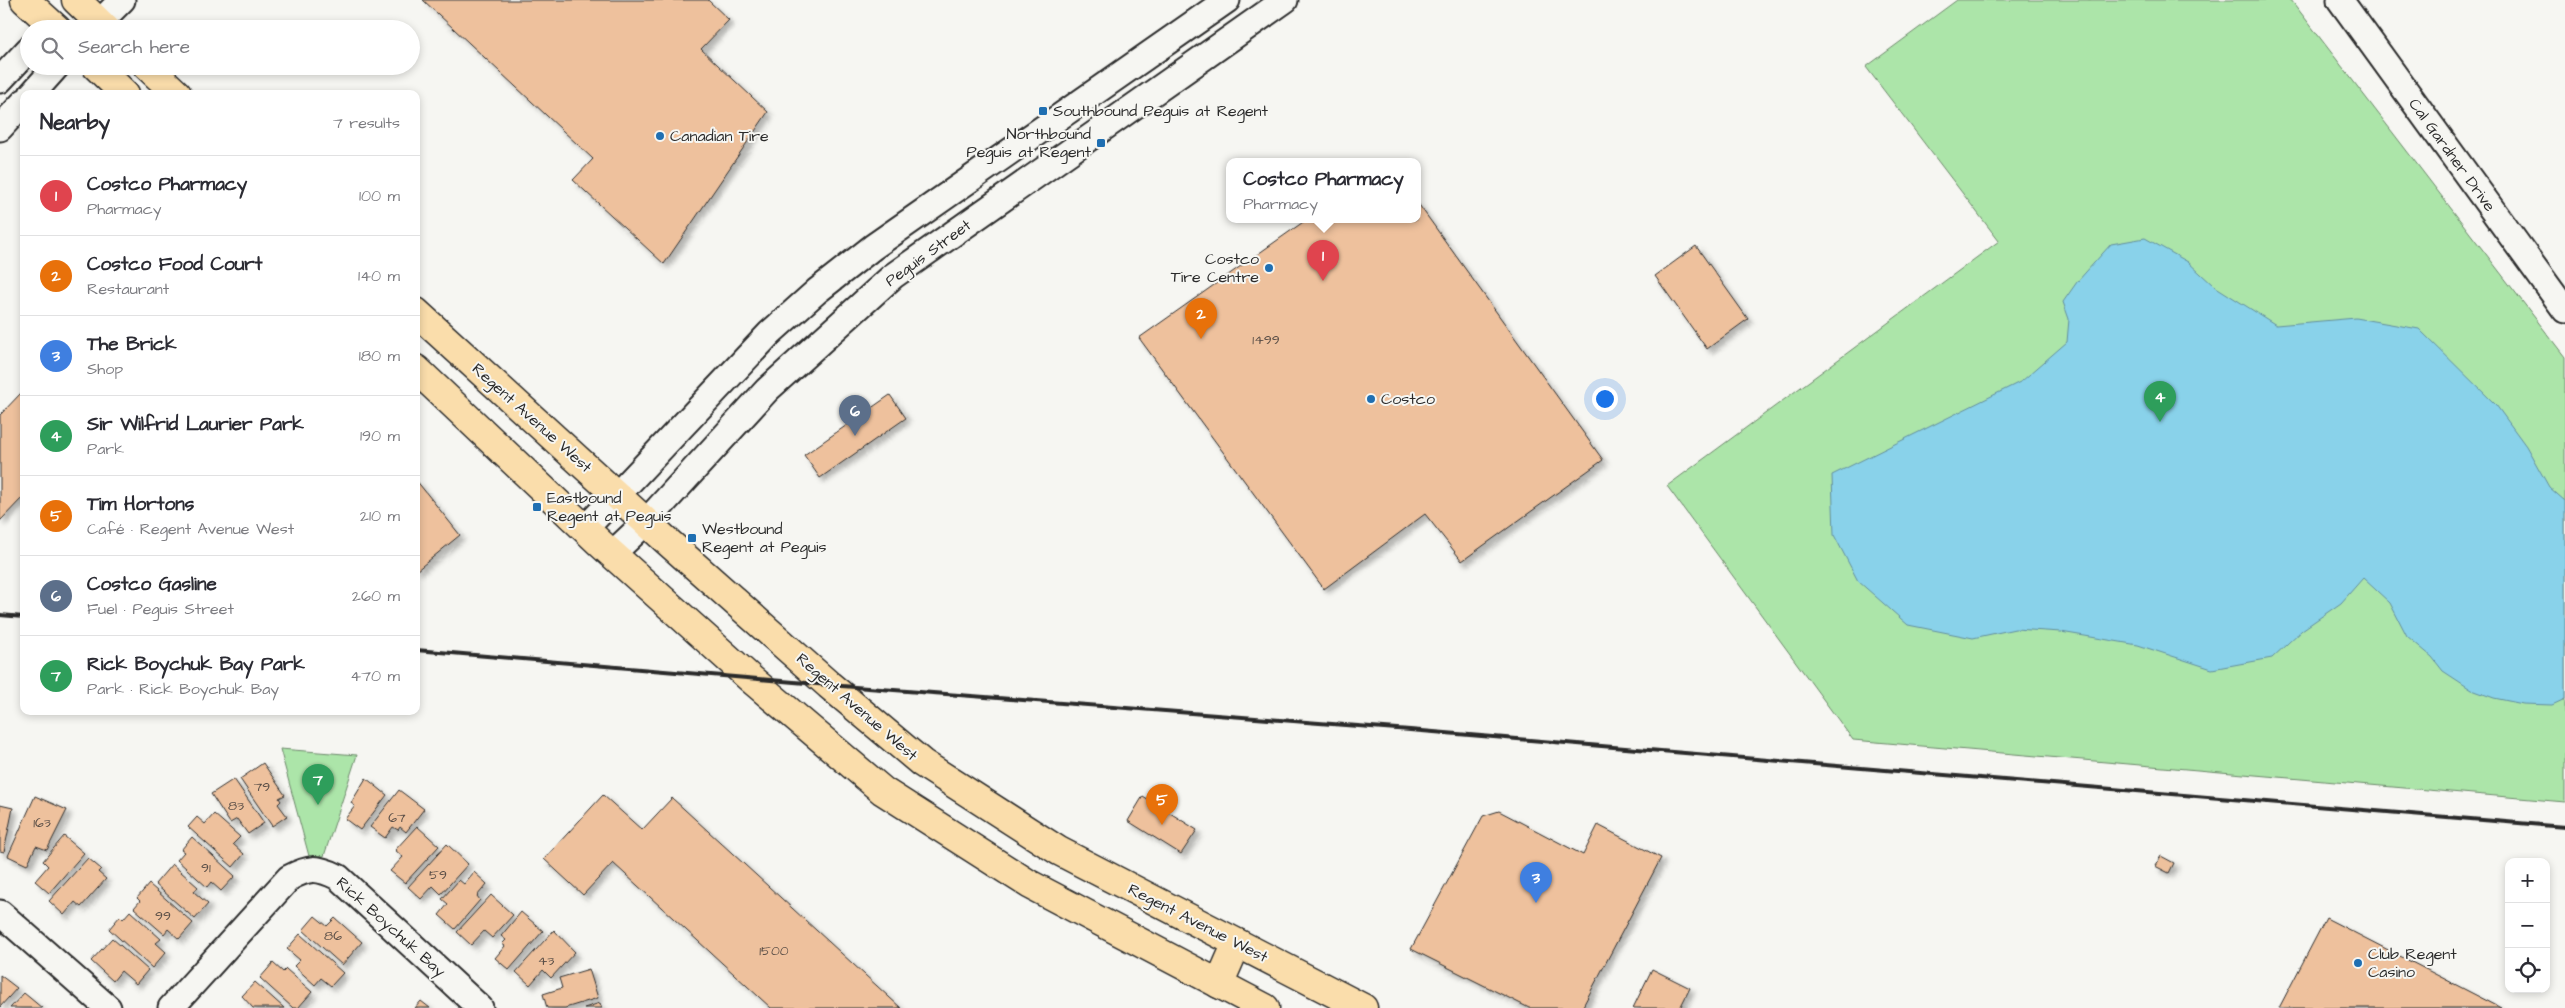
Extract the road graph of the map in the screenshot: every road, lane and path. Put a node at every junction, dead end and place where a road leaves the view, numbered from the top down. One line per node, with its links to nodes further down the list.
1 (25, 0): 7 (main road)
2 (76, 0): 8 (street); 9 (main road)
3 (122, 0): 10 (street)
4 (1227, 0): 24 (street)
5 (1285, 0): 25 (street, Peguis Street)
6 (2340, 0): 21 (street, Cal Gardner Drive)
7 (45, 20)
8 (58, 20)
9 (94, 20)
10 (106, 20)
11 (20, 59): 15 (street)
12 (49, 75): 16 (street)
13 (105, 75): 17 (main road)
14 (157, 75): 18 (main road)
15 (0, 80)
16 (36, 90)
17 (121, 90)
18 (173, 90)
19 (20, 106): 20 (street)
20 (0, 128)
21 (2565, 310)
22 (420, 316): 24 (main road, Regent Avenue West)
23 (420, 373): 26 (main road)
24 (617, 495): 25 (main road, Regent Avenue West); 26 (street)
25 (646, 522): 27 (street, Peguis Street); 29 (main road, Regent Avenue West)
26 (585, 529): 27 (main road)
27 (612, 554): 30 (main road)
28 (0, 913): 31 (street)
29 (1237, 943): 30 (main road); 35 (main road, Regent Avenue West)
30 (1219, 984): 34 (main road)
31 (108, 1008)
32 (171, 1008): 33 (street, Rick Boychuk Bay)
33 (480, 1008)
34 (1265, 1008)
35 (1364, 1008)

